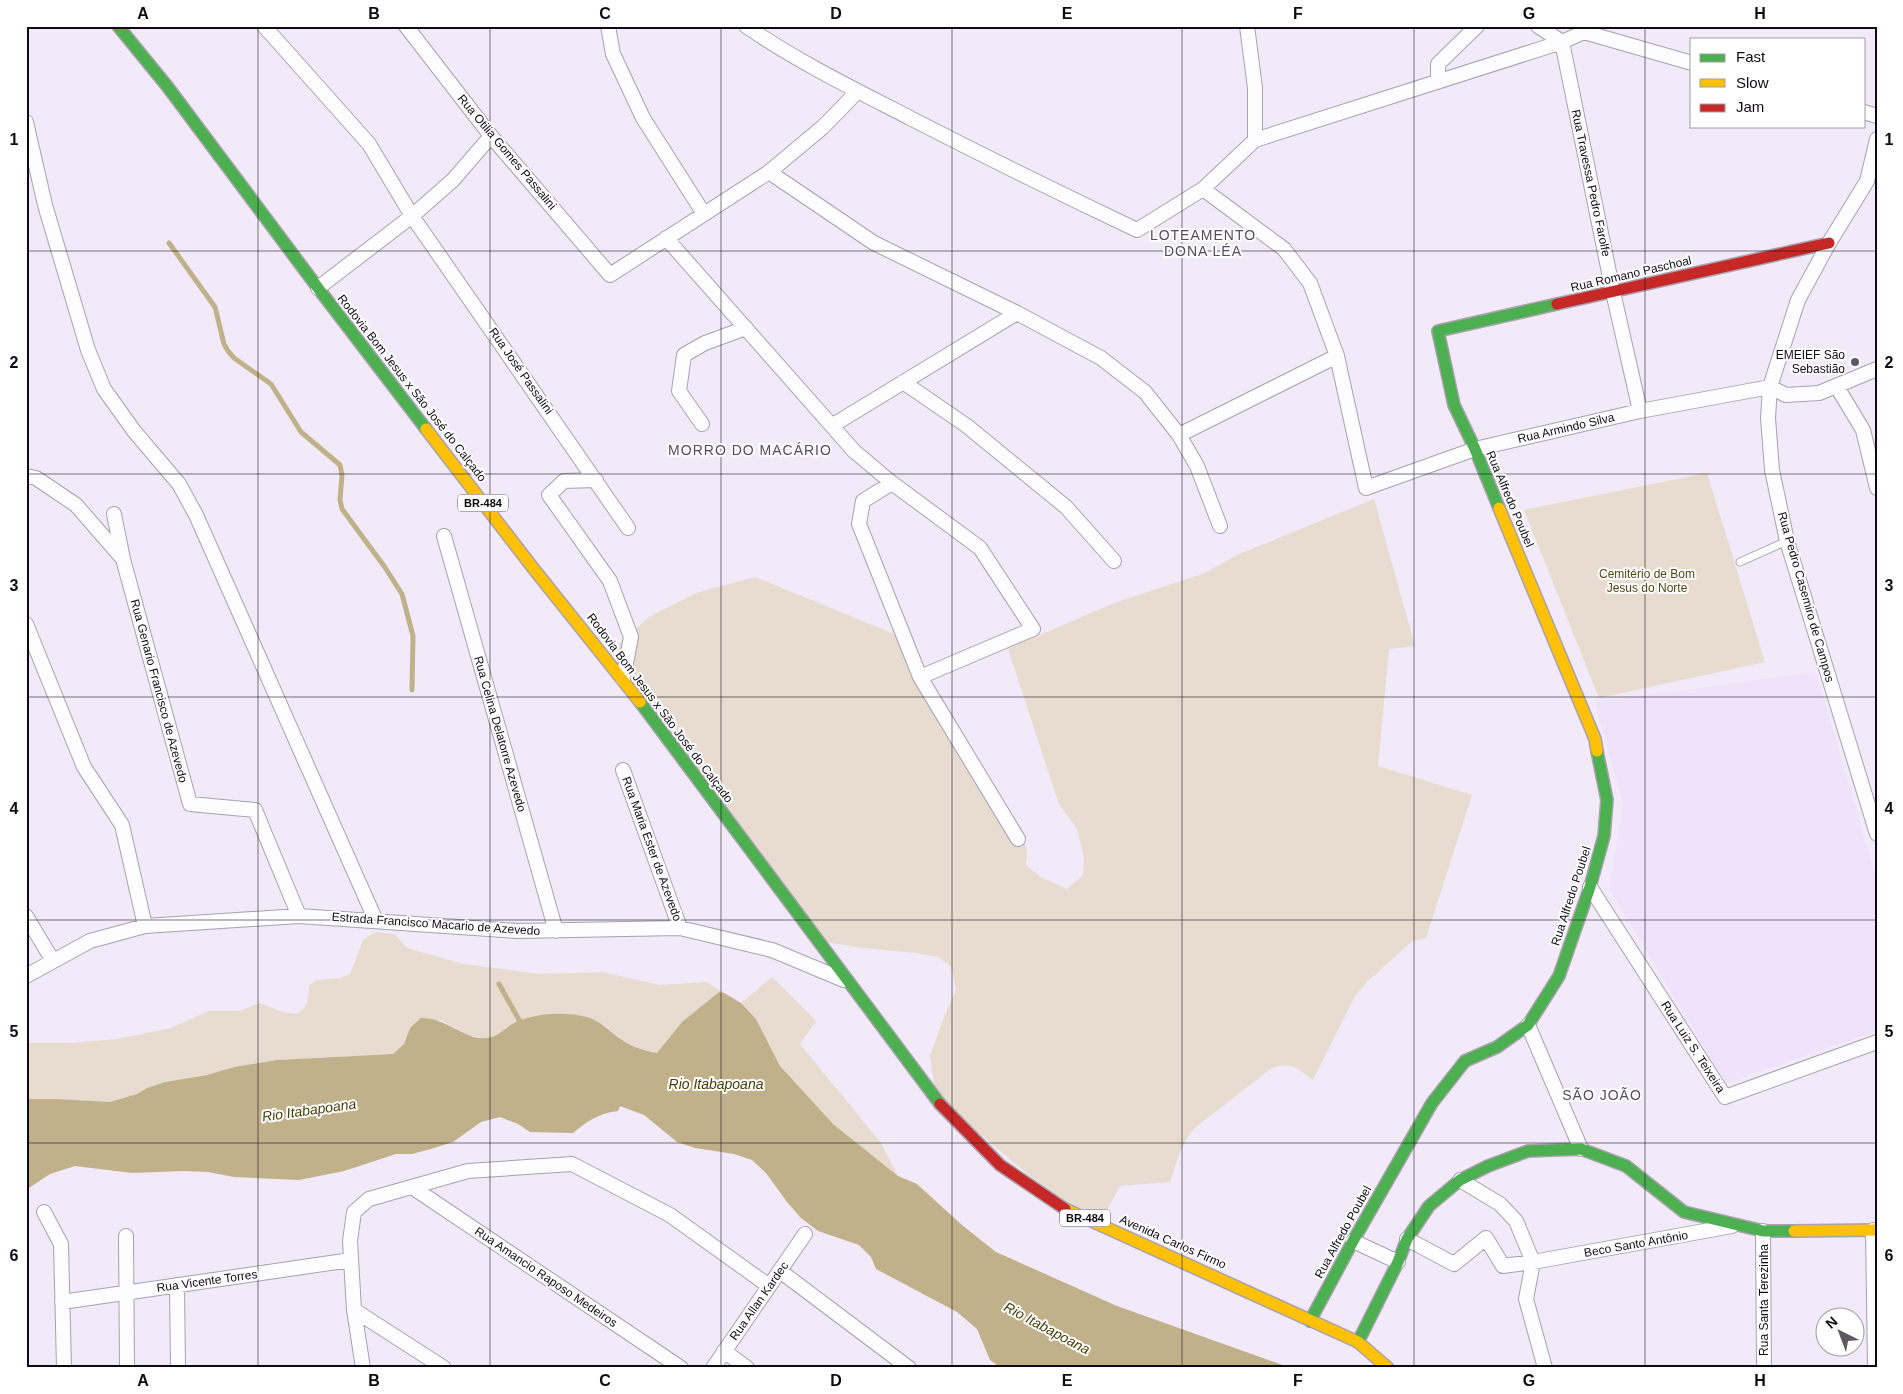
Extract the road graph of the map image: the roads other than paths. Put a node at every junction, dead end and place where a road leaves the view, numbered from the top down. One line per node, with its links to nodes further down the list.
1 (118, 26): 25 (street, Rodovia Bom Jesus x São José do Calçado / BR-484)
2 (264, 26): 22 (street, Rua José Passalini)
3 (406, 26): 15 (street, Rua Otilia Gomes Passalini)
4 (608, 26): 21 (street)
5 (746, 26): 13 (street)
6 (1247, 26): 17 (street)
7 (1477, 26): 12 (street)
8 (1538, 26): 10 (street)
9 (1585, 29): 10 (street); 11 (street)
10 (1562, 42): 12 (street); 26 (street, Rua Travessa Pedro Farolfe)
11 (1690, 62)
12 (1438, 81): 17 (street)
13 (858, 92): 18 (street); 20 (street)
14 (26, 122): 61 (street)
15 (491, 136): 22 (street); 23 (street, Rua Otilia Gomes Passalini)
16 (1877, 139): 19 (street, Rua Pedro Casemiro de Campos)
17 (1255, 140): 20 (street)
18 (769, 172): 21 (street); 27 (street)
19 (1872, 184): 24 (street, Rua Pedro Casemiro de Campos)
20 (1203, 190): 30 (street)
21 (704, 214): 23 (street)
22 (412, 216): 25 (street); 41 (street, Rua José Passalini)
23 (666, 238): 28 (street)
24 (1829, 243): 26 (street, Rua Romano Paschoal); 33 (street, Rua Pedro Casemiro de Campos)
25 (318, 288): 54 (street, Rodovia Bom Jesus x São José do Calçado / BR-484)
26 (1613, 292): 29 (street, Rua Romano Paschoal); 35 (street, Rua Travessa Pedro Farolfe)
27 (1017, 313): 32 (street); 38 (street)
28 (746, 328): 36 (street); 37 (street)
29 (1438, 331): 39 (street, Rua Alfredo Poubel)
30 (1337, 356): 38 (street); 39 (street, Rua Armindo Silva)
31 (1877, 369): 34 (street)
32 (903, 382): 37 (street); 50 (street)
33 (1770, 387): 34 (street); 35 (street, Rua Armindo Silva); 48 (street, Rua Pedro Casemiro de Campos)
34 (1837, 387): 43 (street)
35 (1640, 411): 39 (street, Rua Armindo Silva)
36 (702, 424)
37 (833, 425): 42 (street)
38 (1179, 435): 45 (street)
39 (1474, 449): 58 (street, Rua Alfredo Poubel)
40 (26, 476): 49 (street)
41 (596, 480): 46 (street, Rua José Passalini); 54 (street)
42 (892, 483): 53 (street); 53 (street)
43 (1877, 488)
44 (114, 514): 49 (street, Rua Genario Francisco de Azevedo)
45 (1220, 526)
46 (628, 528)
47 (444, 536): 64 (street, Rua Celina Delatorre Azevedo)
48 (1787, 541): 51 (lane); 56 (street, Rua Pedro Casemiro de Campos)
49 (123, 560): 60 (street, Rua Genario Francisco de Azevedo)
50 (1114, 561)
51 (1740, 562)
52 (26, 624): 62 (street)
53 (920, 677): 57 (street)
54 (623, 679): 67 (street, Rodovia Bom Jesus x São José do Calçado / BR-484)
55 (624, 770): 63 (street, Rua Maria Ester de Azevedo)
56 (1877, 834)
57 (1018, 839)
58 (1590, 887): 68 (street, Rua Alfredo Poubel); 69 (street, Rua Luiz S. Teixeira)
59 (26, 916): 65 (street)
60 (299, 916): 61 (street, Estrada Francisco Macario de Azevedo); 62 (street, Estrada Francisco Macario de Azevedo)
61 (376, 921): 64 (street, Estrada Francisco Macario de Azevedo)
62 (145, 926): 65 (street, Estrada Francisco Macario de Azevedo)
63 (680, 928): 64 (street, Estrada Francisco Macario de Azevedo); 67 (street, Estrada Francisco Macario de Azevedo)
64 (556, 931)
65 (53, 961): 66 (street, Estrada Francisco Macario de Azevedo)
66 (26, 976)
67 (847, 982): 90 (street, Avenida Carlos Firmo / BR-484)
68 (1528, 1025): 70 (street); 80 (street, Rua Alfredo Poubel)
69 (1877, 1042)
70 (1581, 1149): 71 (street); 74 (street)
71 (1460, 1180): 79 (street); 83 (street)
72 (412, 1187): 81 (street); 86 (street); 98 (street, Rua Amancio Raposo Medeiros)
73 (44, 1212): 88 (street)
74 (1738, 1225): 76 (street); 83 (street, Beco Santo Antônio)
75 (1875, 1230): 76 (street); 105 (street)
76 (1763, 1231): 104 (street, Rua Santa Terezinha)
77 (805, 1234): 84 (street, Rua Allan Kardec)
78 (126, 1236): 87 (street)
79 (1407, 1238): 82 (street); 83 (street, Beco Santo Antônio)
80 (1353, 1241): 82 (street); 90 (street, Rua Alfredo Poubel)
81 (351, 1260): 85 (street, Rua Vicente Torres); 89 (street)
82 (1398, 1262): 91 (street)
83 (1534, 1262): 103 (street)
84 (780, 1270): 86 (street, Rua Allan Kardec); 101 (street)
85 (176, 1285): 87 (street, Rua Vicente Torres); 95 (street)
86 (769, 1286): 92 (street, Rua Allan Kardec)
87 (126, 1293): 88 (street, Rua Vicente Torres); 94 (street)
88 (62, 1302): 93 (street)
89 (354, 1310): 96 (street); 97 (street)
90 (1310, 1321): 91 (street, Avenida Carlos Firmo / BR-484)
91 (1358, 1342): 102 (street, Avenida Carlos Firmo / BR-484)
92 (724, 1351): 99 (street, Rua Allan Kardec); 100 (street)
93 (64, 1368)
94 (127, 1368)
95 (178, 1368)
96 (363, 1368)
97 (444, 1368)
98 (681, 1368)
99 (713, 1368)
100 (747, 1368)
101 (909, 1368)
102 (1388, 1368)
103 (1546, 1368)
104 (1764, 1368)
105 (1875, 1368)

